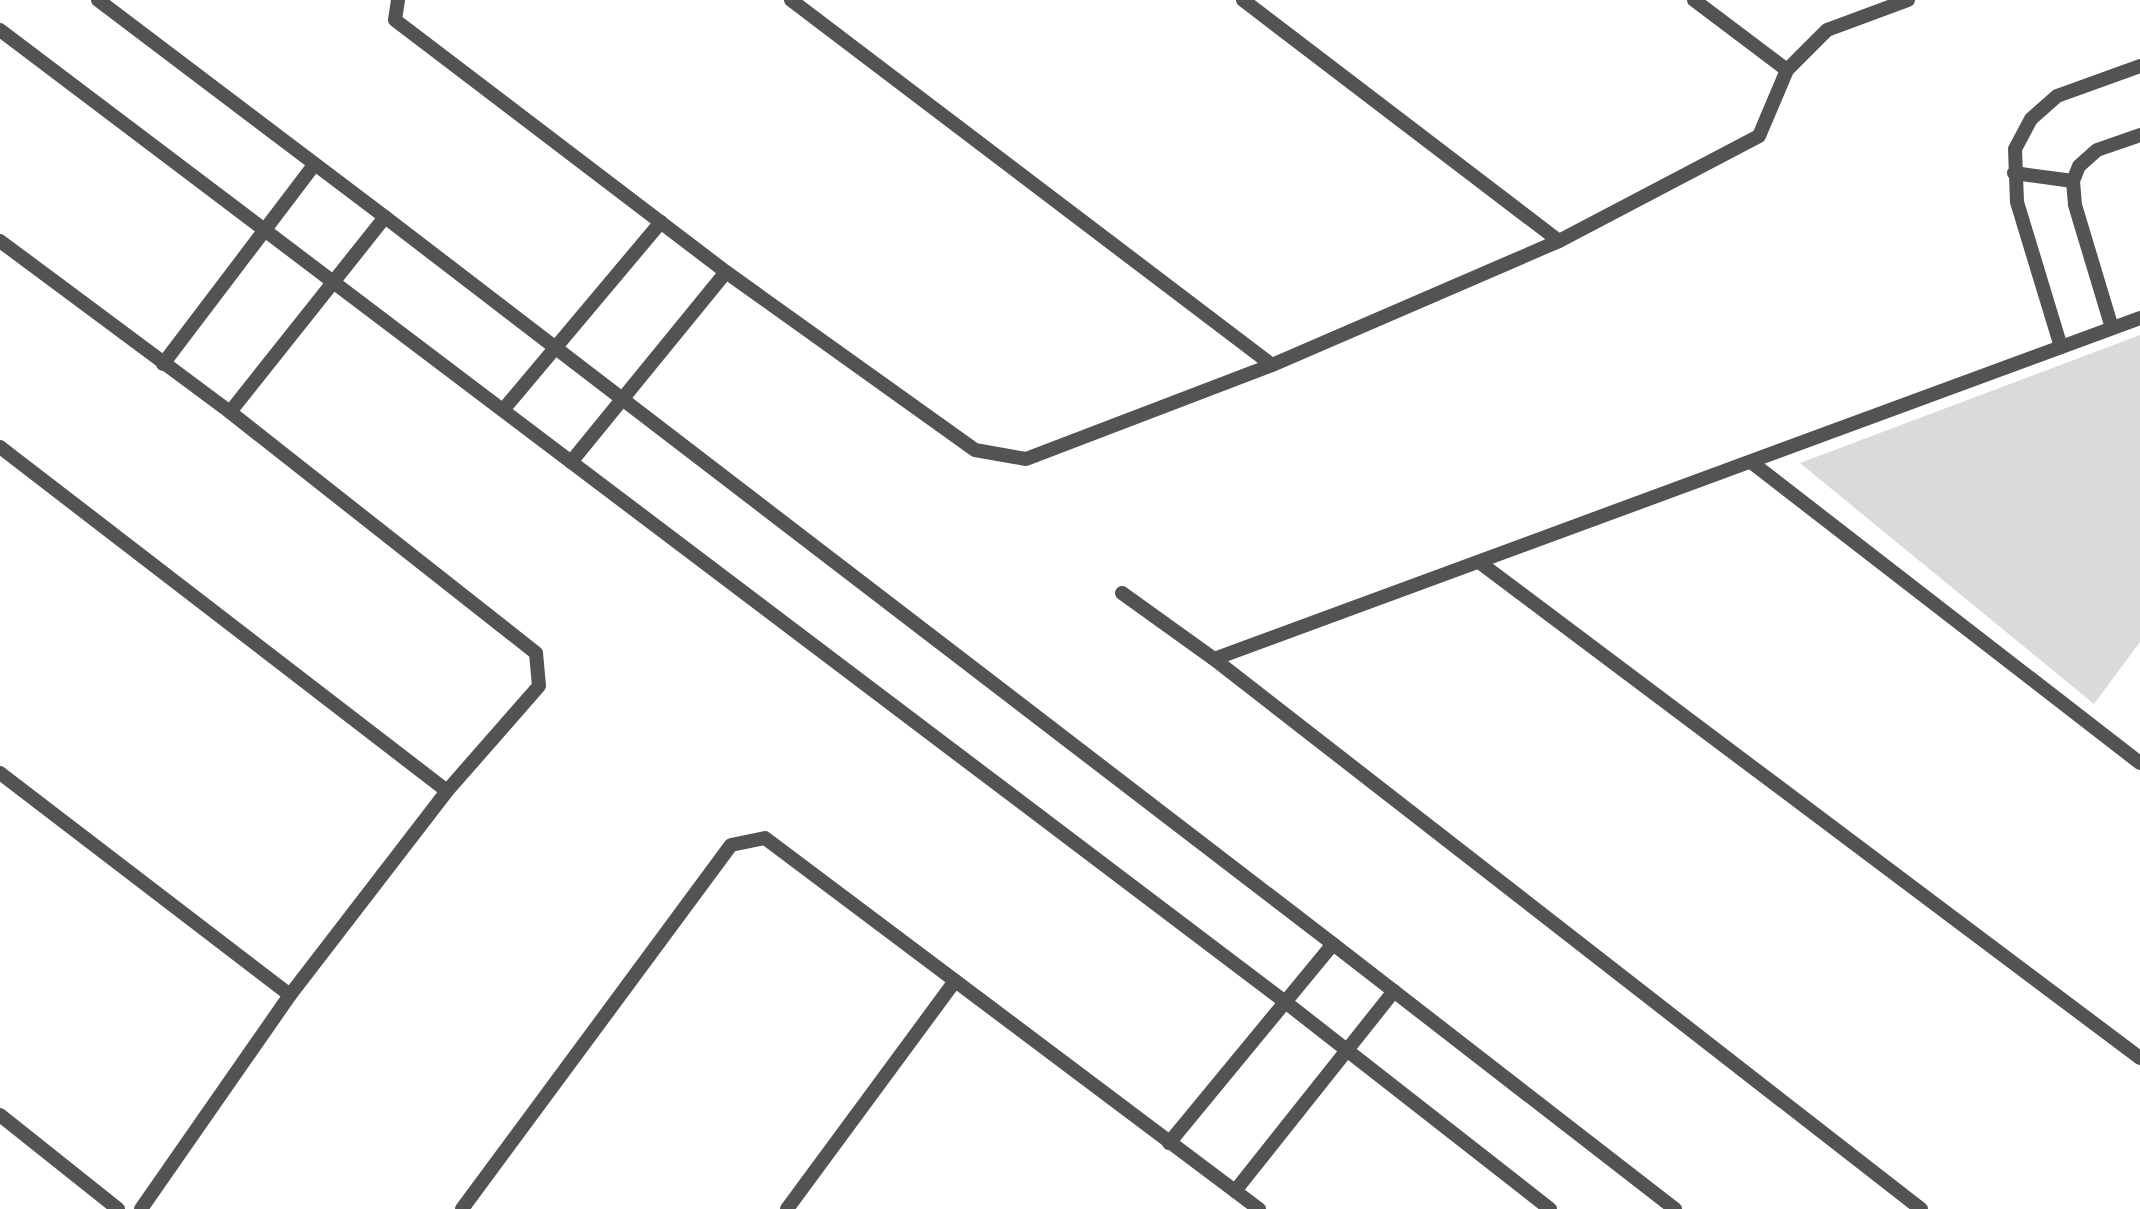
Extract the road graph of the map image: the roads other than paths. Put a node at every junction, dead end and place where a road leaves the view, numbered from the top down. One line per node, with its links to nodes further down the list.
1 (98, 0): 11 (street)
2 (398, 0): 15 (street)
3 (791, 0): 26 (street)
4 (1243, 0): 18 (street)
5 (1694, 0): 9 (street)
6 (1908, 0): 9 (street)
7 (0, 30): 16 (street)
8 (2140, 66): 12 (street)
9 (1787, 70): 18 (street)
10 (2140, 135): 13 (street)
11 (314, 165): 14 (street); 16 (street)
12 (2014, 173): 13 (street); 23 (street)
13 (2073, 181): 22 (street)
14 (385, 217): 20 (street); 24 (street)
15 (661, 222): 19 (street); 24 (street)
16 (265, 231): 20 (street); 25 (street)
17 (0, 241): 25 (street)
18 (1559, 241): 26 (street)
19 (726, 271): 26 (street); 27 (street)
20 (333, 282): 28 (street); 29 (street)
21 (2140, 318): 22 (street)
22 (2112, 328): 23 (street)
23 (2061, 347): 31 (street)
24 (555, 348): 27 (street); 28 (street)
25 (163, 363): 29 (street)
26 (1272, 365)
27 (622, 399): 32 (street); 39 (street)
28 (503, 410): 32 (street)
29 (230, 412): 38 (street)
30 (0, 447): 38 (street)
31 (1751, 461): 33 (street); 36 (street)
32 (571, 462): 43 (street)
33 (1479, 562): 35 (street); 45 (street)
34 (1122, 593): 35 (street)
35 (1214, 659): 56 (street)
36 (2140, 763)
37 (0, 773): 42 (street)
38 (447, 791): 42 (street)
39 (1333, 944): 41 (street); 43 (street)
40 (955, 981): 47 (street); 51 (street); 52 (street)
41 (1394, 991): 44 (street); 55 (street)
42 (290, 995): 50 (street)
43 (1284, 1002): 44 (street); 47 (street)
44 (1346, 1050): 48 (street); 54 (street)
45 (2140, 1058)
46 (0, 1115): 49 (street)
47 (1170, 1143): 48 (street)
48 (1235, 1191): 53 (street)
49 (118, 1209)
50 (141, 1209)
51 (462, 1209)
52 (786, 1209)
53 (1259, 1209)
54 (1550, 1209)
55 (1675, 1209)
56 (1921, 1209)

